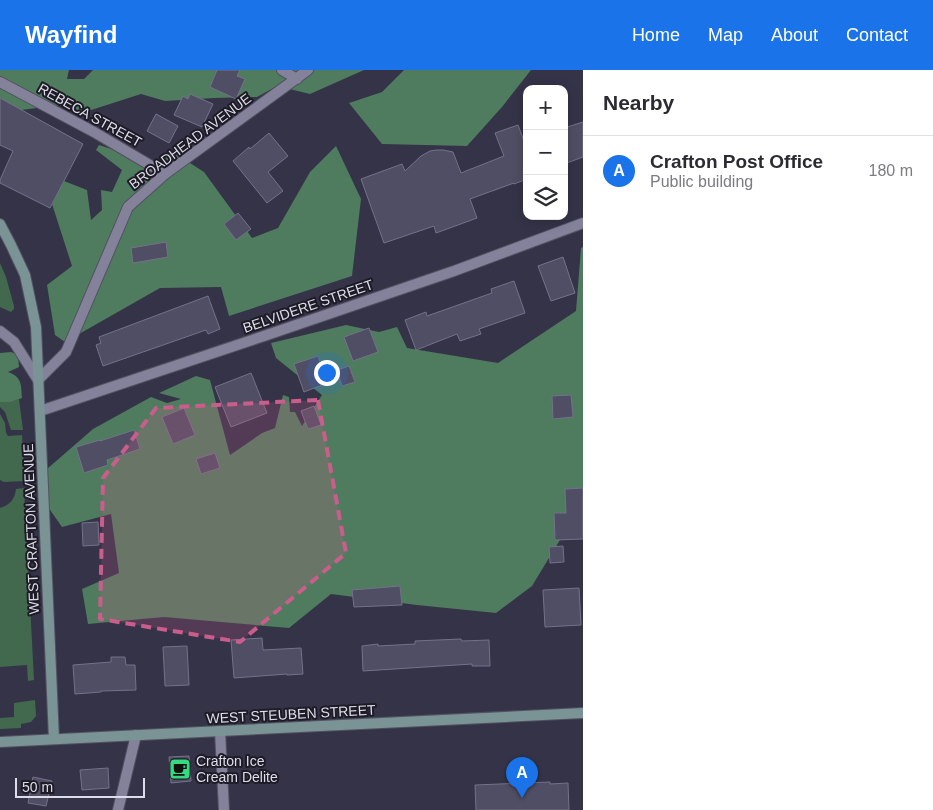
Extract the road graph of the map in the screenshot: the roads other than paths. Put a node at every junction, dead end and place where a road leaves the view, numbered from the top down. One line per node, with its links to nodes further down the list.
1 (282, 70): 3 (street)
2 (308, 70): 3 (street, BROADHEAD AVENUE)
3 (297, 78): 5 (street, BROADHEAD AVENUE)
4 (0, 82): 5 (street, REBECA STREET)
5 (166, 174): 9 (street, BROADHEAD AVENUE)
6 (583, 223): 10 (street, BELVIDERE STREET)
7 (0, 224): 9 (main road)
8 (0, 331): 9 (street, WEST CRAFTON AVENUE)
9 (38, 380): 10 (main road, WEST CRAFTON AVENUE)
10 (40, 411): 14 (main road, WEST CRAFTON AVENUE)
11 (583, 713): 12 (main road, WEST STEUBEN STREET)
12 (220, 731): 13 (main road, WEST STEUBEN STREET); 17 (street)
13 (136, 735): 14 (main road, WEST STEUBEN STREET); 16 (street)
14 (54, 739): 15 (main road, WEST STEUBEN STREET)
15 (0, 742)
16 (118, 810)
17 (224, 810)

